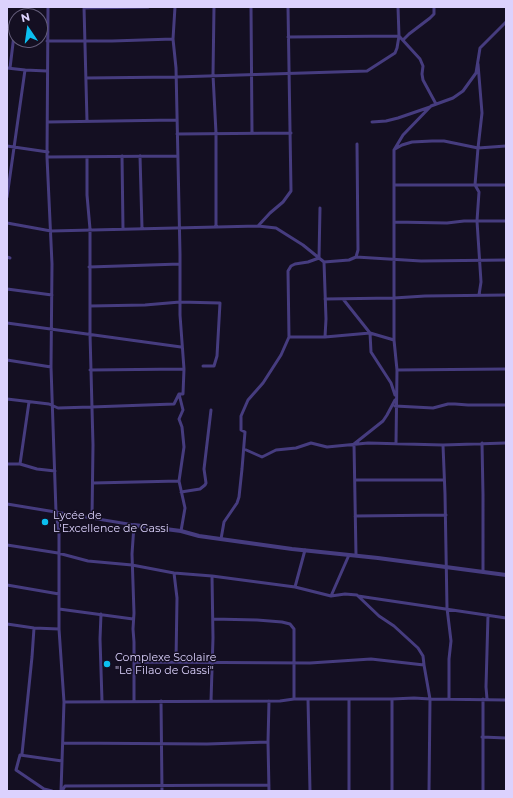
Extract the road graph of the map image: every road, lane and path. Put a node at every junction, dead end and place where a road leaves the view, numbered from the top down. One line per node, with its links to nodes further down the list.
1 (148, 7): 8 (street)
2 (175, 7): 12 (street)
3 (214, 7): 24 (street)
4 (251, 7): 22 (street)
5 (288, 7): 11 (street)
6 (398, 7): 10 (street)
7 (434, 7): 13 (street)
8 (84, 8): 15 (street)
9 (506, 22): 18 (street)
10 (399, 36): 11 (street); 13 (street); 23 (street)
11 (288, 37): 23 (street)
12 (173, 39): 15 (street); 25 (street)
13 (403, 40): 27 (street)
14 (48, 41): 15 (street)
15 (84, 41): 26 (street)
16 (12, 48): 19 (street)
17 (48, 48): 21 (street)
18 (478, 58): 27 (street); 41 (street)
19 (8, 68): 20 (street)
20 (26, 70): 21 (street); 40 (street)
21 (47, 71): 31 (street)
22 (252, 74): 23 (street); 24 (street); 33 (street)
23 (290, 74): 34 (street)
24 (213, 75): 25 (street); 36 (street)
25 (176, 77): 26 (street); 29 (street)
26 (86, 78): 30 (street)
27 (436, 104): 28 (street)
28 (431, 106): 32 (street); 42 (street)
29 (176, 120): 30 (street); 35 (street)
30 (87, 121): 31 (street)
31 (48, 122): 43 (street)
32 (372, 122)
33 (252, 133): 34 (street); 36 (street)
34 (291, 133): 58 (street)
35 (177, 134): 36 (street); 46 (street)
36 (216, 134): 59 (street)
37 (357, 144): 65 (street)
38 (7, 146): 40 (street)
39 (506, 146): 41 (street)
40 (14, 147): 43 (street); 52 (street)
41 (478, 148): 42 (street); 50 (street)
42 (394, 150): 49 (street)
43 (48, 152): 47 (street)
44 (122, 156): 45 (street); 48 (street); 62 (street)
45 (140, 156): 46 (street); 60 (street)
46 (177, 156): 61 (street)
47 (47, 157): 48 (street); 64 (street)
48 (87, 157): 63 (street)
49 (394, 185): 50 (street); 56 (street)
50 (476, 185): 51 (street); 54 (street)
51 (506, 185)
52 (7, 197)
53 (320, 208): 66 (street)
54 (478, 221): 55 (street); 56 (street); 68 (street)
55 (506, 221)
56 (394, 222): 67 (street)
57 (7, 223): 64 (street)
58 (258, 226): 59 (street); 66 (street)
59 (216, 227): 61 (street)
60 (142, 228): 61 (street); 62 (street)
61 (179, 228): 71 (street)
62 (123, 229): 63 (street)
63 (90, 230): 64 (street); 72 (street)
64 (51, 231): 74 (street)
65 (356, 257): 67 (street); 70 (street)
66 (319, 258): 70 (street); 86 (street)
67 (394, 259): 68 (street); 77 (street)
68 (480, 260): 69 (street); 75 (street)
69 (506, 260)
70 (324, 262): 78 (street)
71 (180, 264): 72 (street); 80 (street)
72 (89, 267): 81 (street)
73 (7, 289): 74 (street)
74 (52, 295): 83 (street)
75 (479, 295): 76 (street); 77 (street)
76 (506, 295)
77 (394, 298): 79 (street); 88 (street)
78 (325, 299): 79 (street); 87 (street)
79 (343, 299): 84 (street)
80 (180, 302): 81 (street); 89 (street); 91 (street)
81 (90, 306): 85 (street)
82 (7, 323): 83 (street)
83 (52, 329): 85 (street); 92 (street)
84 (370, 333): 87 (street); 88 (street); 99 (street)
85 (90, 334): 89 (street); 95 (street)
86 (289, 337): 87 (street); 111 (street)
87 (325, 337)
88 (394, 340): 96 (street)
89 (181, 348): 93 (street)
90 (7, 360): 92 (street)
91 (203, 366)
92 (51, 367): 102 (street)
93 (184, 369): 95 (street); 97 (street)
94 (506, 369): 96 (street)
95 (90, 370): 104 (street)
96 (397, 370): 99 (street)
97 (179, 394): 104 (street); 117 (street)
98 (7, 399): 100 (street)
99 (396, 399): 103 (street); 109 (street)
100 (29, 402): 102 (street); 113 (street)
101 (506, 405): 103 (street)
102 (52, 406): 104 (street); 114 (street)
103 (396, 406): 106 (street)
104 (91, 407): 118 (street)
105 (211, 410): 119 (street)
106 (396, 443): 109 (street); 110 (street)
107 (482, 443): 108 (street); 110 (street); 135 (street)
108 (506, 443)
109 (354, 444): 111 (street); 115 (street)
110 (443, 445): 116 (street)
111 (244, 449): 127 (street)
112 (7, 464): 113 (street)
113 (20, 464): 114 (street)
114 (55, 471): 121 (street)
115 (355, 480): 116 (street); 123 (street)
116 (444, 480): 122 (street)
117 (179, 481): 118 (street); 119 (street)
118 (93, 483): 124 (street)
119 (181, 492): 126 (street)
120 (7, 504): 121 (street)
121 (56, 512): 124 (street); 130 (street)
122 (446, 515): 123 (street); 134 (street)
123 (355, 516): 132 (street)
124 (92, 518): 125 (street)
125 (134, 526): 126 (street); 133 (street)
126 (181, 531): 127 (street)
127 (221, 539): 129 (street)
128 (7, 545): 130 (street)
129 (305, 550): 131 (street); 140 (street)
130 (58, 552): 133 (street); 141 (street)
131 (349, 555): 132 (street); 142 (street)
132 (356, 555): 134 (street)
133 (132, 565): 136 (street); 149 (street)
134 (446, 567): 135 (street); 144 (street)
135 (483, 572): 137 (street)
136 (174, 573): 138 (street); 154 (street)
137 (506, 575)
138 (212, 576): 140 (street); 150 (street)
139 (7, 585): 141 (street)
140 (295, 587): 142 (street)
141 (59, 594): 145 (street)
142 (331, 596): 143 (street)
143 (357, 596): 144 (street); 158 (street)
144 (447, 608): 147 (street); 164 (street)
145 (59, 609): 146 (street); 153 (street)
146 (101, 614): 149 (street); 168 (street)
147 (488, 615): 148 (street); 166 (street)
148 (506, 618)
149 (133, 619): 155 (street)
150 (213, 619): 156 (street); 157 (street)
151 (7, 624): 152 (street)
152 (34, 628): 153 (street); 179 (street)
153 (59, 629): 173 (street)
154 (176, 661): 155 (street); 156 (street)
155 (134, 662): 169 (street)
156 (212, 662): 157 (street); 171 (street)
157 (294, 663): 158 (street); 159 (street)
158 (424, 665): 163 (street)
159 (294, 699): 160 (street); 172 (street)
160 (308, 699): 161 (street); 187 (street)
161 (350, 699): 162 (street); 188 (street)
162 (392, 699): 163 (street); 189 (street)
163 (430, 699): 164 (street); 190 (street)
164 (449, 699): 165 (street)
165 (483, 699): 166 (street); 174 (street)
166 (487, 699): 167 (street)
167 (506, 700)
168 (102, 701): 169 (street); 173 (street)
169 (134, 701): 170 (street)
170 (162, 701): 171 (street); 178 (street)
171 (212, 701): 172 (street)
172 (269, 701): 176 (street)
173 (64, 702): 177 (street)
174 (482, 737): 175 (street); 191 (street)
175 (506, 738)
176 (268, 742): 178 (street); 182 (street)
177 (64, 743): 178 (street); 180 (street)
178 (162, 744): 181 (street)
179 (20, 755): 180 (street); 183 (street)
180 (62, 761): 184 (street)
181 (162, 785): 182 (street); 184 (street); 185 (street)
182 (269, 785): 186 (street)
183 (52, 791)
184 (61, 791)
185 (162, 791)
186 (269, 791)
187 (310, 791)
188 (350, 791)
189 (392, 791)
190 (429, 791)
191 (483, 791)

